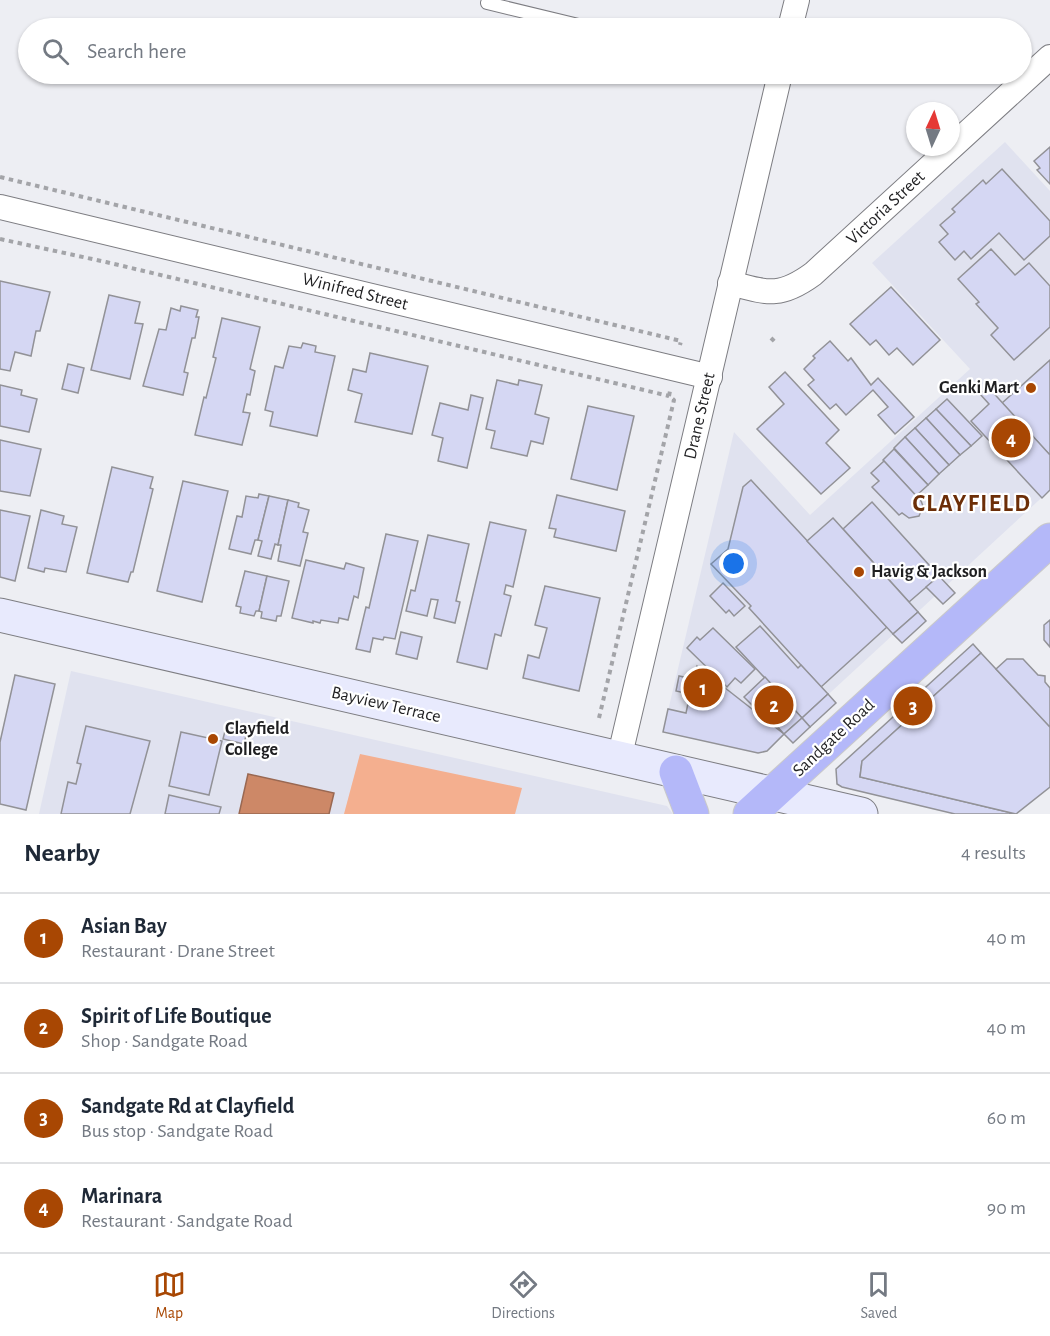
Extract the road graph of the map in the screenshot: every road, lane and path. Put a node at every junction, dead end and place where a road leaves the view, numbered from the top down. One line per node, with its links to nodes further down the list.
1 (797, 0): 4 (street)
2 (487, 3): 3 (lane)
3 (549, 18)
4 (792, 18)
5 (1050, 57): 6 (street, Victoria Street)
6 (1032, 74)
7 (777, 84): 12 (street, Drane Street)
8 (1021, 84): 12 (street, Victoria Street)
9 (0, 177): 15 (path)
10 (0, 207): 16 (street, Winifred Street)
11 (0, 239): 18 (path)
12 (730, 284): 16 (street, Drane Street)
13 (771, 338): 14 (path)
14 (776, 343)
15 (678, 354)
16 (710, 377): 22 (street, Drane Street)
17 (671, 387): 18 (path)
18 (669, 396): 21 (path)
19 (1050, 540): 24 (highway, Sandgate Road)
20 (0, 615): 22 (street, Bayview Terrace)
21 (599, 718)
22 (619, 759): 23 (street, Bayview Terrace)
23 (676, 772): 24 (street, Bayview Terrace); 25 (highway)
24 (762, 804): 26 (street, Bayview Terrace)
25 (692, 814)
26 (861, 814)

